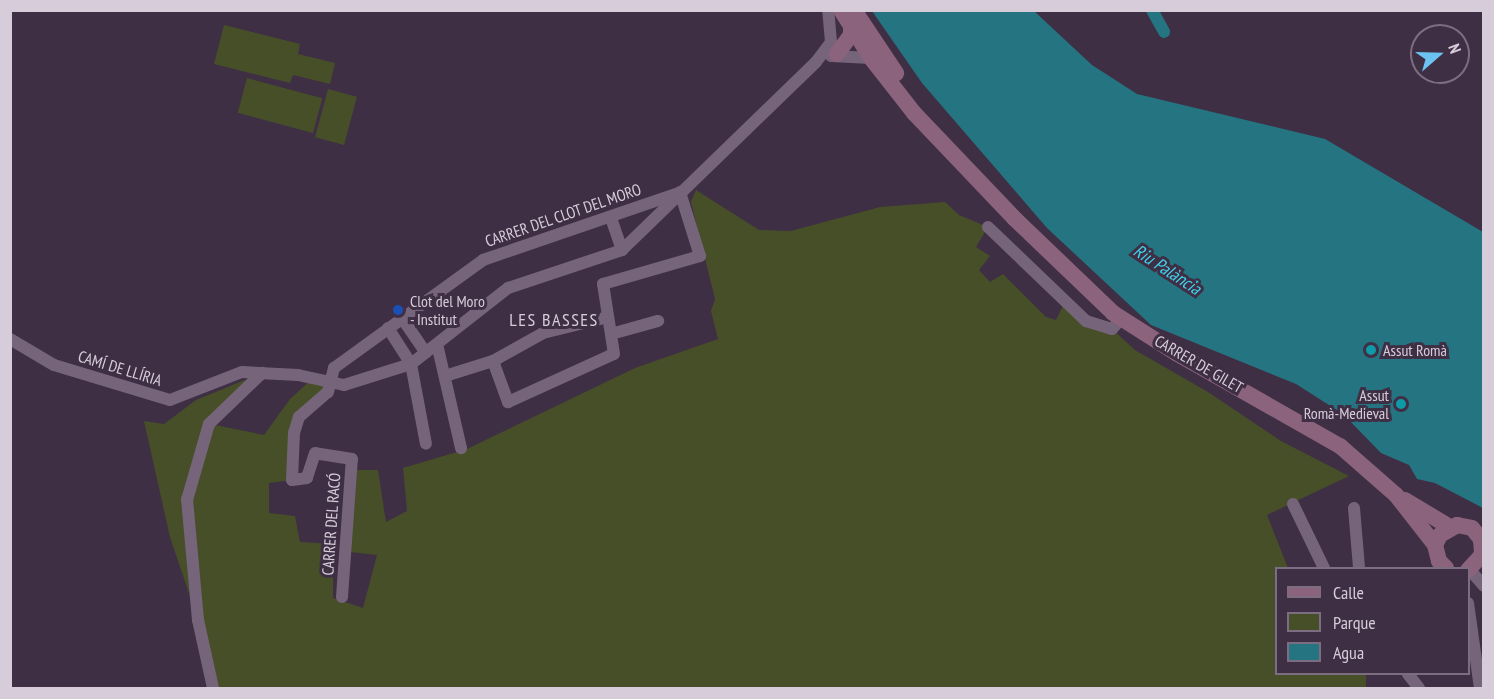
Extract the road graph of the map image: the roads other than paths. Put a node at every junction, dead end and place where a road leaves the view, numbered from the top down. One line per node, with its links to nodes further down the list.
1 (828, 10): 6 (street)
2 (841, 10): 5 (main road)
3 (847, 10): 5 (main road)
4 (854, 10): 7 (main road, CARRER DE GILET)
5 (852, 29): 6 (main road); 7 (main road)
6 (834, 48): 7 (street); 8 (street, CARRER DEL CLOT DEL MORO)
7 (878, 59): 14 (main road, CARRER DE GILET)
8 (680, 192): 9 (street, CARRER DEL CLOT DEL MORO); 11 (street, CARRER DEL CLOT DEL MORO); 12 (street)
9 (610, 218): 11 (street); 13 (street, CARRER DEL CLOT DEL MORO)
10 (988, 227): 14 (street)
11 (622, 250): 19 (street, CARRER DEL CLOT DEL MORO)
12 (608, 317): 17 (street); 21 (street)
13 (402, 318): 16 (street, CARRER DEL CLOT DEL MORO); 20 (street)
14 (1122, 318): 29 (main road, CARRER DE GILET)
15 (658, 321): 17 (street)
16 (388, 328): 22 (street); 25 (street, CARRER DEL CLOT DEL MORO)
17 (611, 334): 21 (street)
18 (10, 339): 23 (street, CAMÍ DE LLÍRIA)
19 (437, 344): 20 (street, CARRER DEL CLOT DEL MORO); 24 (street)
20 (426, 353): 22 (street, CARRER DEL CLOT DEL MORO)
21 (493, 361): 24 (street)
22 (411, 363): 25 (street, CARRER DEL CLOT DEL MORO); 26 (street)
23 (262, 373): 25 (street, CAMÍ DE LLÍRIA); 43 (street)
24 (445, 376): 27 (street)
25 (329, 382): 28 (street, CARRER DEL CLOT DEL MORO)
26 (426, 444)
27 (461, 448)
28 (292, 480): 40 (street, CARRER DEL RACÓ)
29 (1396, 495): 32 (main road, CARRER DE GILET); 33 (main road, CARRER DE GILET)
30 (1293, 504): 34 (street)
31 (1354, 508): 35 (street)
32 (1450, 526): 33 (main road); 37 (main road, CARRER DE GILET)
33 (1436, 545): 36 (main road, CARRER DE GILET)
34 (1324, 567)
35 (1359, 567)
36 (1445, 567)
37 (1470, 569)
38 (1470, 571): 39 (street)
39 (1484, 586)
40 (342, 597)
41 (1470, 617): 45 (street)
42 (1409, 675): 44 (street)
43 (213, 688)
44 (1419, 688)
45 (1480, 688)

